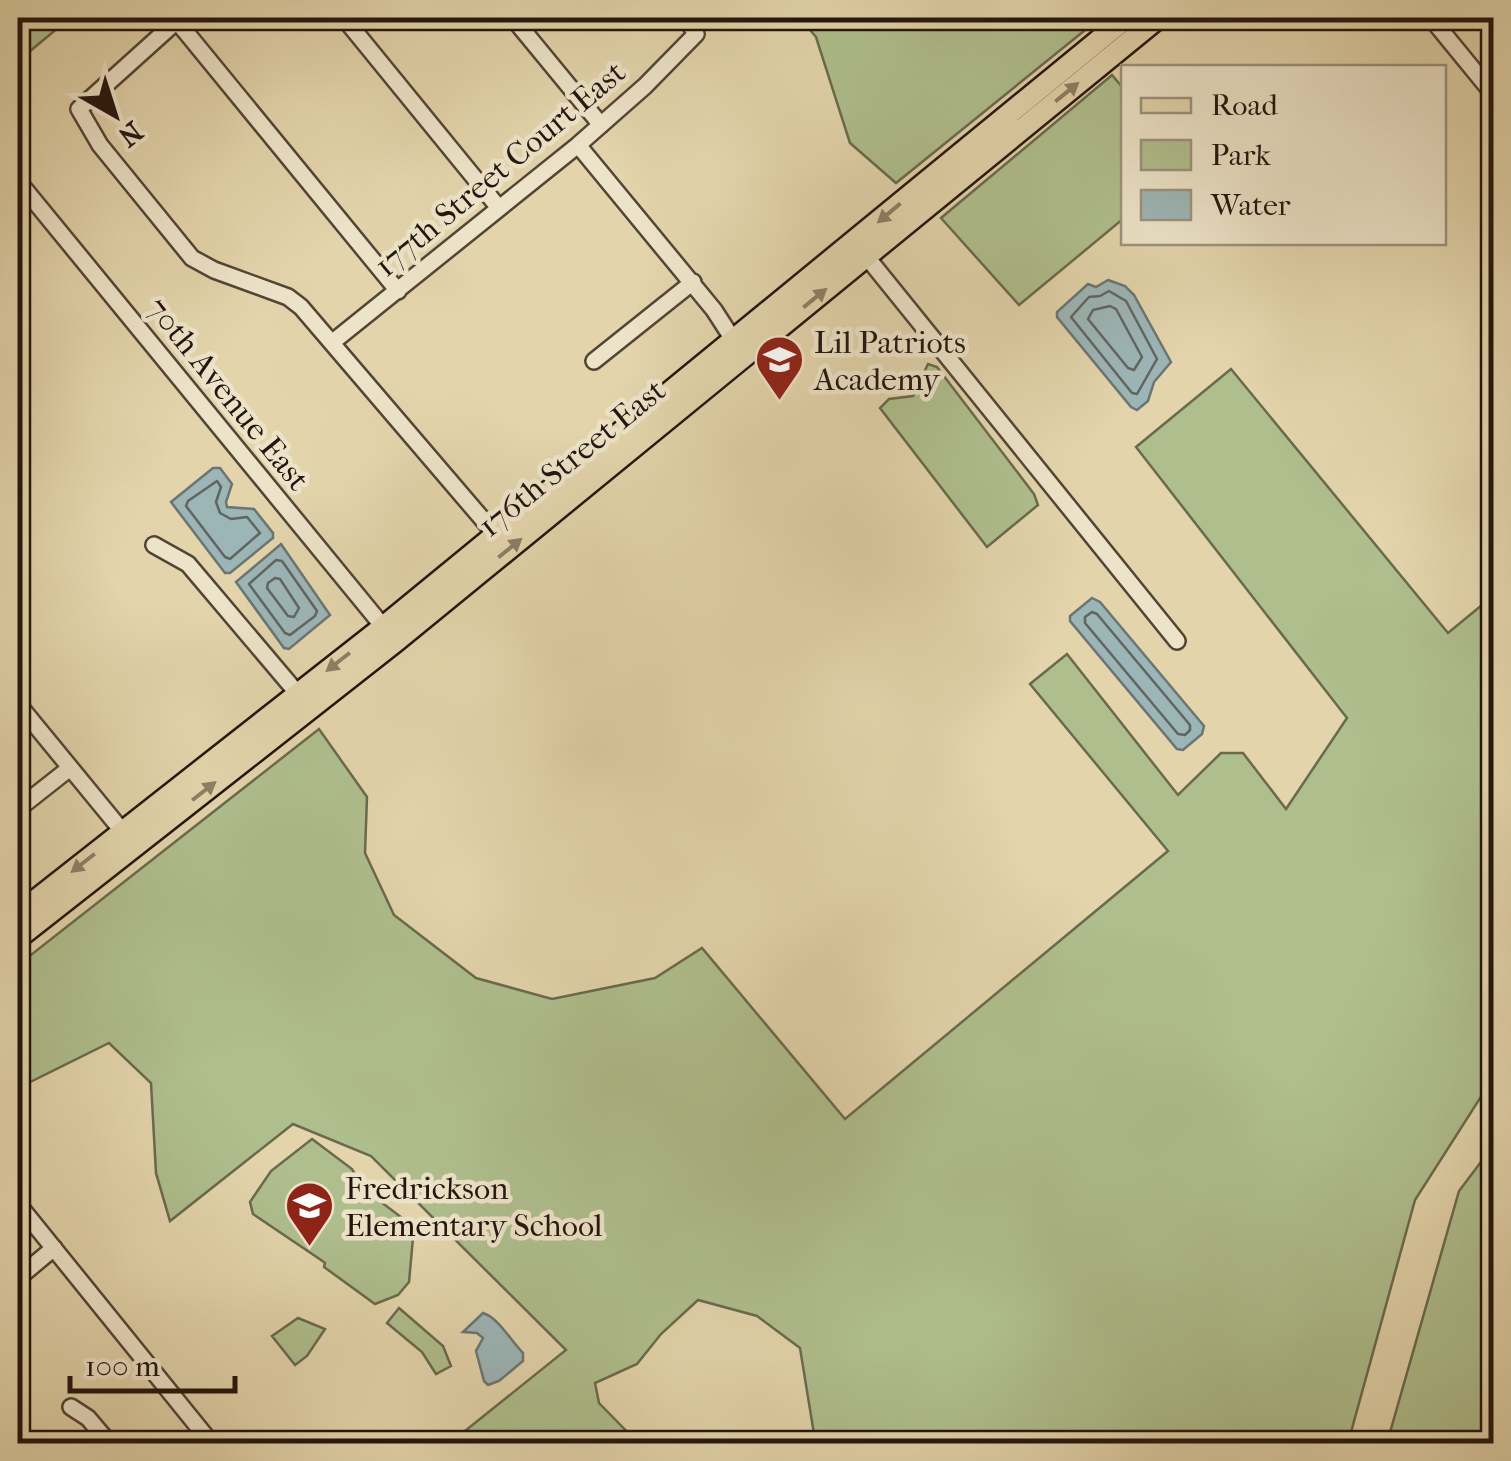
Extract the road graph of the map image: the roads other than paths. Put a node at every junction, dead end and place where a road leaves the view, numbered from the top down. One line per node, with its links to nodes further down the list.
1 (344, 18): 13 (street)
2 (513, 18): 9 (street)
3 (686, 18): 9 (street, 177th Street Court East)
4 (1126, 18): 11 (main road, 176th Street East)
5 (1158, 18): 14 (main road, 176th Street East, one-way to 5)
6 (1431, 18): 8 (street)
7 (178, 19): 17 (street); 19 (street)
8 (1494, 95)
9 (601, 125): 10 (street, 177th Street Court East)
10 (578, 144): 13 (street, 177th Street Court East); 16 (street)
11 (967, 149): 14 (main road); 18 (main road, 176th Street East, one-way to 18)
12 (18, 180): 23 (street, 70th Avenue East)
13 (498, 208): 17 (street, 177th Street Court East)
14 (926, 208): 15 (main road, 176th Street East)
15 (866, 256): 23 (main road, 176th Street East, one-way to 15); 24 (street)
16 (693, 282): 18 (street); 20 (street)
17 (398, 290): 19 (street, 177th Street Court East)
18 (734, 341): 21 (main road, 176th Street East)
19 (334, 342): 21 (street)
20 (594, 361)
21 (496, 535): 23 (main road, 176th Street East)
22 (154, 545): 25 (street)
23 (389, 634): 25 (main road, 176th Street East, one-way to 25); 31 (main road, 176th Street East, one-way to 23)
24 (1177, 641)
25 (298, 694): 29 (main road, 176th Street East)
26 (18, 704): 27 (street)
27 (70, 768): 28 (street); 29 (street)
28 (18, 810)
29 (123, 832): 30 (main road, 176th Street East, one-way to 30)
30 (18, 914)
31 (18, 938)
32 (18, 1204): 33 (street)
33 (54, 1248): 34 (street); 37 (street)
34 (18, 1278)
35 (71, 1407): 36 (street)
36 (110, 1444)
37 (212, 1444)

